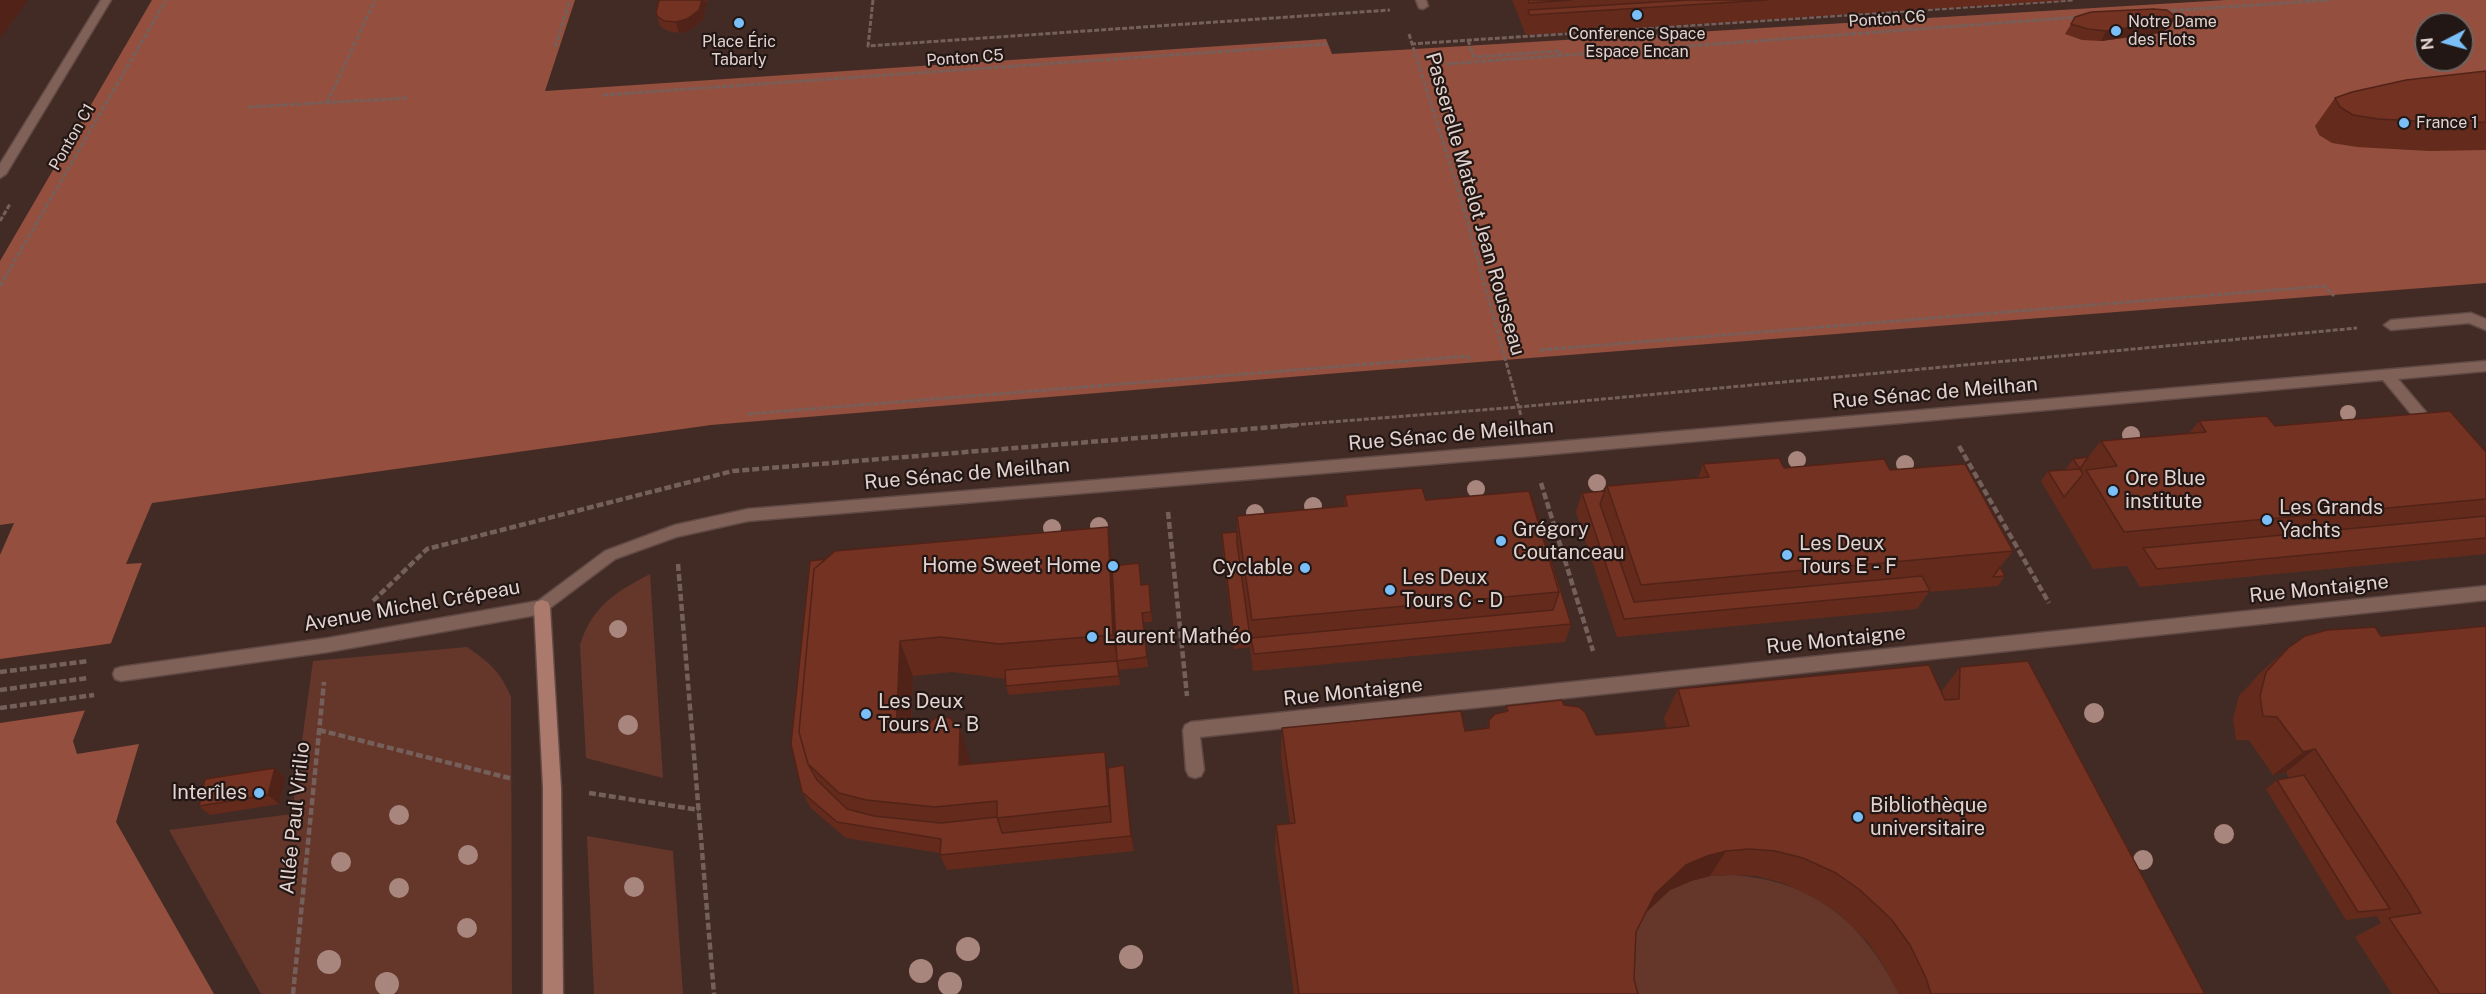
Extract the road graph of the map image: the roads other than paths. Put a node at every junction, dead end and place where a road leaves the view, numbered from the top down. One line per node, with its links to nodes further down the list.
1 (106, 0): 2 (street)
2 (0, 174)
3 (2391, 325): 4 (street)
4 (2486, 325)
5 (2486, 366): 6 (street, Rue Sénac de Meilhan)
6 (2386, 374): 7 (street); 9 (street, Rue Sénac de Meilhan)
7 (2440, 438)
8 (2486, 593): 11 (street, Rue Montaigne)
9 (542, 607): 10 (street, Avenue Michel Crépeau); 12 (street, Avenue Michel Crépeau)
10 (121, 674)
11 (1195, 770)
12 (553, 994)

